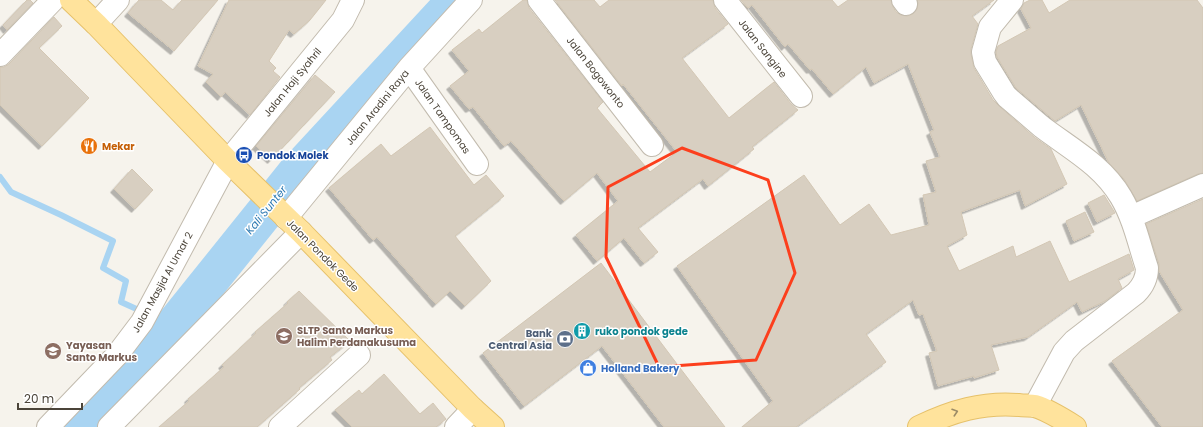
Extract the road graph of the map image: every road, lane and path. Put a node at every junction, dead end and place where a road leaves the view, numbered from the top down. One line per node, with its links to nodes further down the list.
1 (54, 0): 10 (street)
2 (71, 0): 9 (main road, Jalan Pondok Gede)
3 (118, 0): 9 (street)
4 (353, 0): 14 (street, Jalan Haji Syahril)
5 (471, 0): 11 (street, Jalan Aradini Raya)
6 (540, 0): 13 (street, Jalan Bogowonto)
7 (725, 0): 12 (street, Jalan Sangine)
8 (1012, 0): 17 (street)
9 (96, 24): 14 (main road, Jalan Pondok Gede)
10 (0, 55)
11 (409, 68): 15 (street, Jalan Tampomas); 18 (street, Jalan Aradini Raya)
12 (801, 96)
13 (652, 145)
14 (228, 161): 18 (main road, Jalan Pondok Gede); 22 (street, Jalan Masjid Al Umar 2)
15 (477, 164)
16 (1203, 185): 17 (street)
17 (1131, 217): 20 (street)
18 (288, 219): 21 (main road, Jalan Pondok Gede); 23 (street, Jalan Aradini Raya)
19 (359, 355): 24 (street)
20 (1035, 406): 26 (main road, one-way to 20); 27 (main road)
21 (484, 420): 25 (street)
22 (48, 427)
23 (109, 427)
24 (280, 427)
25 (456, 427)
26 (919, 427)
27 (1076, 427)

